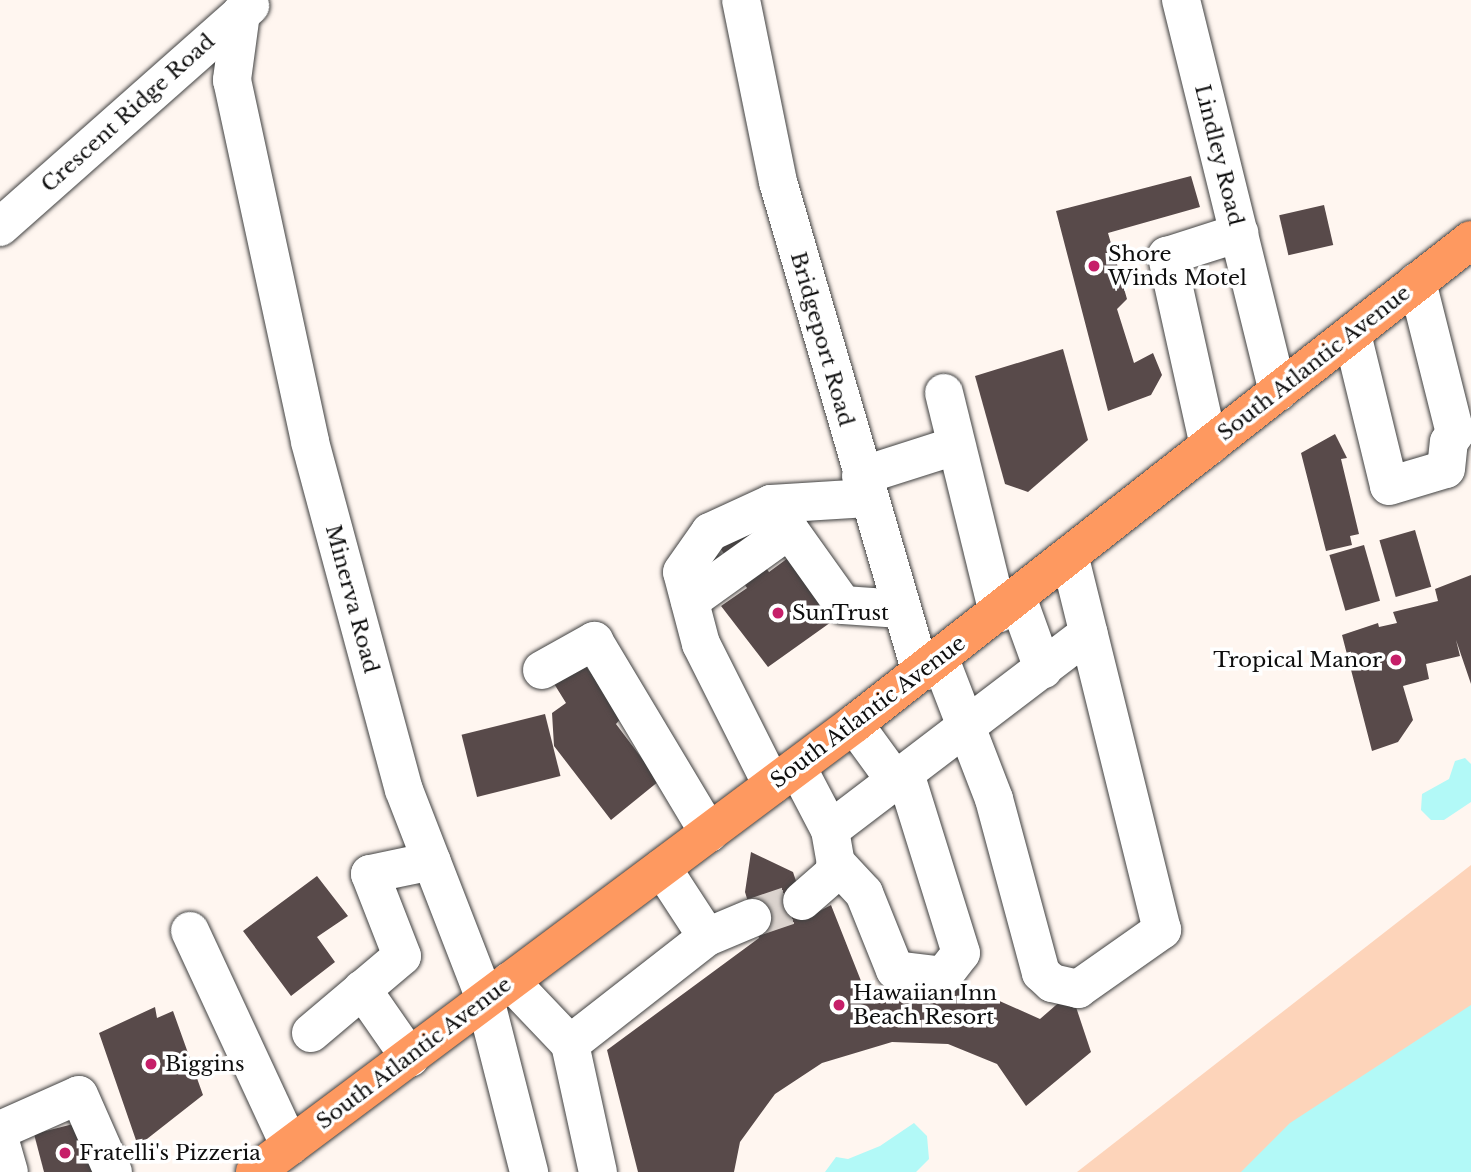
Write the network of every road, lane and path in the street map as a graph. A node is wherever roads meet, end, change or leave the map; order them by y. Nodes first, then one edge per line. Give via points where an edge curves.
1 (741, 0) edge
2 (1181, 0) edge
3 (249, 6) edge
4 (0, 227) edge
5 (1239, 233) junction
6 (1471, 240) edge
7 (1417, 282) junction
8 (1352, 334) junction
9 (1278, 392) junction
10 (944, 393) dead end
11 (955, 446) junction
12 (1209, 446) junction
13 (865, 487) junction
14 (780, 517) junction
15 (1069, 555) junction
16 (1007, 605) junction
17 (901, 609) junction
18 (1089, 633) junction
19 (931, 666) junction
20 (1043, 669) junction
21 (542, 670) dead end
22 (855, 724) junction
23 (970, 726) junction
24 (784, 776) junction
25 (901, 780) junction
26 (709, 833) junction
27 (833, 847) junction
28 (432, 860) junction
29 (662, 868) junction
30 (802, 901) tunnel mouth
31 (752, 918) tunnel mouth
32 (190, 931) dead end
33 (707, 937) junction
34 (362, 989) junction
35 (497, 990) junction
36 (311, 1032) dead end
37 (570, 1044) junction
38 (410, 1058) junction
39 (0, 1130) edge
40 (0, 1141) edge
41 (270, 1163) edge
42 (9, 1172) edge
43 (113, 1172) edge
44 (529, 1172) edge
45 (598, 1172) edge

1 - 13 street, Bridgeport Road via 778,182
2 - 5 street, Lindley Road
3 - 4 street, Crescent Ridge Road
3 - 28 street, Minerva Road via 232,80 310,442 404,790
5 - 9 street, Lindley Road
5 - 12 street via 1167,256
6 - 7 main road, South Atlantic Avenue
7 - 8 main road, South Atlantic Avenue
7 - 8 street via 1455,433 1449,442 1446,469 1389,486
8 - 9 main road, South Atlantic Avenue
9 - 12 main road, South Atlantic Avenue
10 - 11 street
11 - 13 street
11 - 16 street
12 - 15 main road, South Atlantic Avenue
13 - 14 street
13 - 17 street, Bridgeport Road
14 - 17 street via 843,605
14 - 24 street via 690,601 701,644
15 - 16 main road, South Atlantic Avenue
15 - 18 street
16 - 19 main road, South Atlantic Avenue
16 - 20 street
17 - 19 street, Bridgeport Road
18 - 20 street
18 - 23 street, Bridgeport Road via 1163,930 1078,989 1052,983 1041,972
19 - 22 main road, South Atlantic Avenue
19 - 23 street, Bridgeport Road
20 - 23 street
21 - 26 street via 594,641
22 - 24 main road, South Atlantic Avenue
22 - 25 street
23 - 25 street
24 - 26 main road, South Atlantic Avenue
24 - 27 street
25 - 27 street
25 - 27 street via 961,953 943,976 895,970 864,893
26 - 29 main road, South Atlantic Avenue
27 - 30 street via 833,874
28 - 34 street via 370,874 402,956
28 - 35 street, Minerva Road
29 - 33 street
29 - 35 main road, South Atlantic Avenue
31 - 33 street
32 - 41 street
33 - 37 street
34 - 36 street
34 - 38 street
35 - 37 street via 558,1025
35 - 38 main road, South Atlantic Avenue
35 - 44 street, Minerva Road
37 - 45 street
38 - 41 main road, South Atlantic Avenue
39 - 43 street via 79,1096
40 - 42 street

